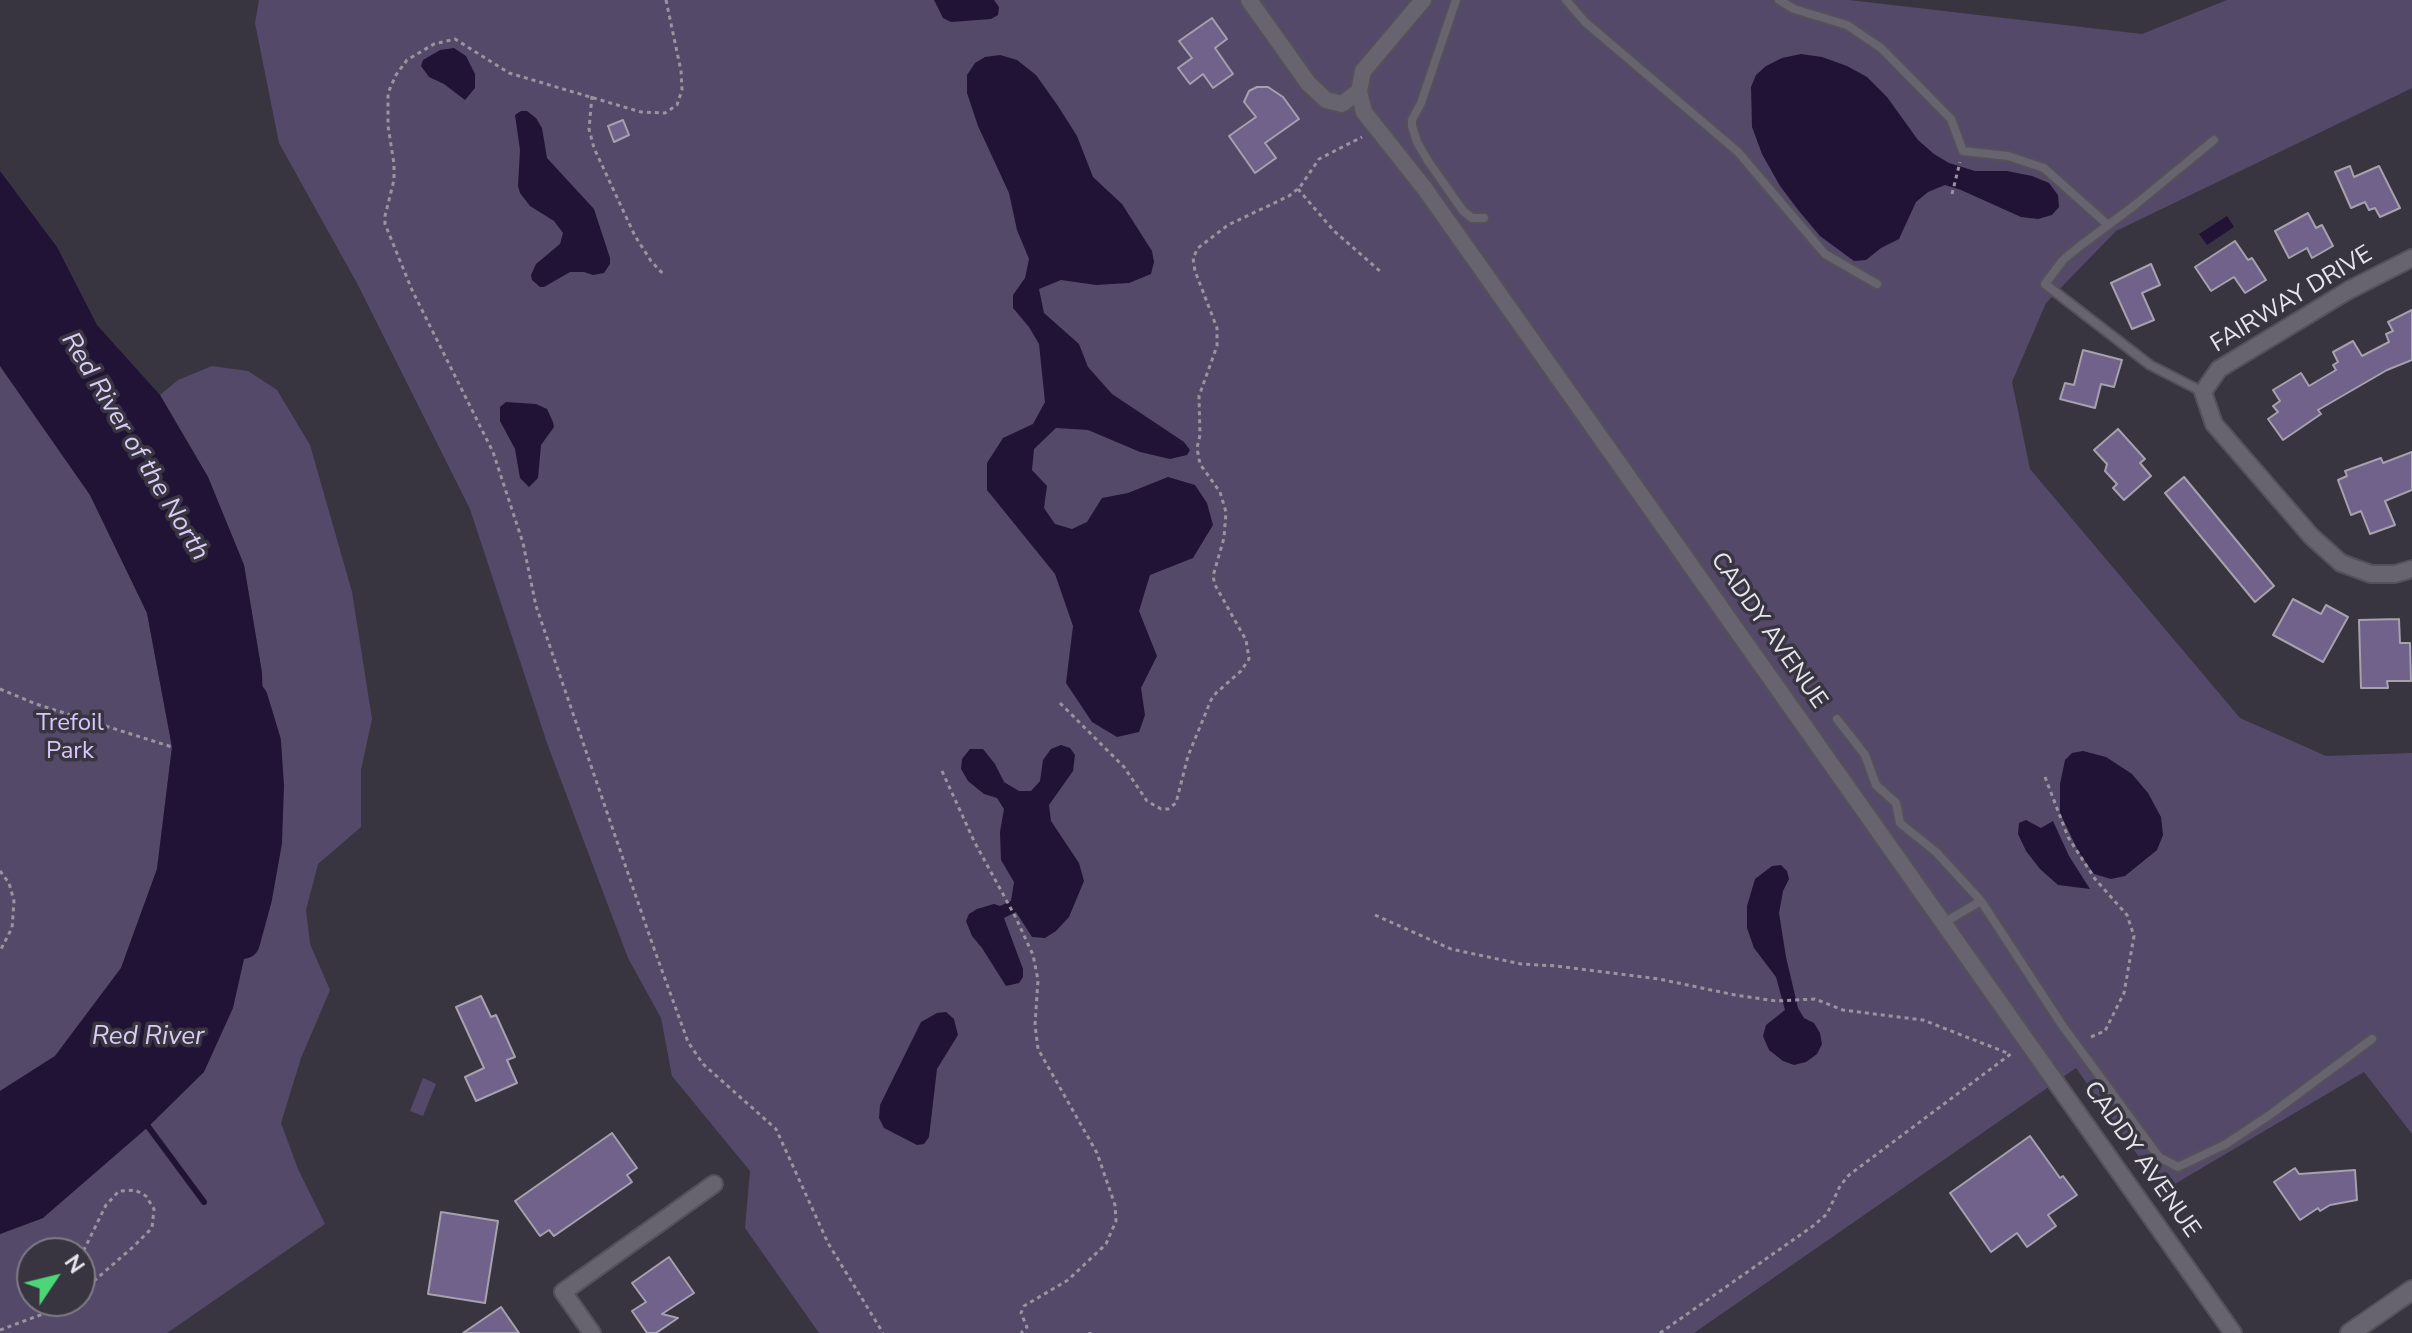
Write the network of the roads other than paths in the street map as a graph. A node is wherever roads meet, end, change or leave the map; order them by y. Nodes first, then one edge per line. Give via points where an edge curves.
1 (1249, 0) edge
2 (1423, 0) edge
3 (1456, 0) edge
4 (1566, 0) edge
5 (1779, 0) edge
6 (1359, 91) junction
7 (2214, 140) dead end
8 (1484, 218) dead end
9 (2108, 225) junction
10 (2412, 258) edge
11 (1877, 284) dead end
12 (2203, 392) junction
13 (2412, 569) edge
14 (1837, 719) dead end
15 (1981, 901) junction
16 (1945, 922) junction
17 (2372, 1039) dead end
18 (714, 1184) dead end
19 (2412, 1290) edge
20 (2357, 1331) edge
21 (592, 1333) edge
22 (2233, 1333) edge

1 - 6 street via 1326,100 1342,104
2 - 6 street via 1363,71
3 - 8 lane via 1412,126 1428,161 1463,211
4 - 11 lane via 1738,152 1825,254
5 - 9 lane via 1847,25 1881,48 1951,119 1963,151 2008,156 2044,168
6 - 16 street, CADDY AVENUE via 1364,112 1434,202
7 - 9 lane
9 - 12 lane via 2063,260 2045,284 2150,365
10 - 12 street, FAIRWAY DRIVE via 2219,369
12 - 13 street via 2214,424 2341,563 2371,574
14 - 15 lane via 1865,755 1876,785 1896,803 1900,823 1936,852
15 - 16 lane
15 - 17 lane via 2148,1144 2178,1167 2226,1144
16 - 22 street, CADDY AVENUE
18 - 21 street via 563,1292
19 - 20 street

